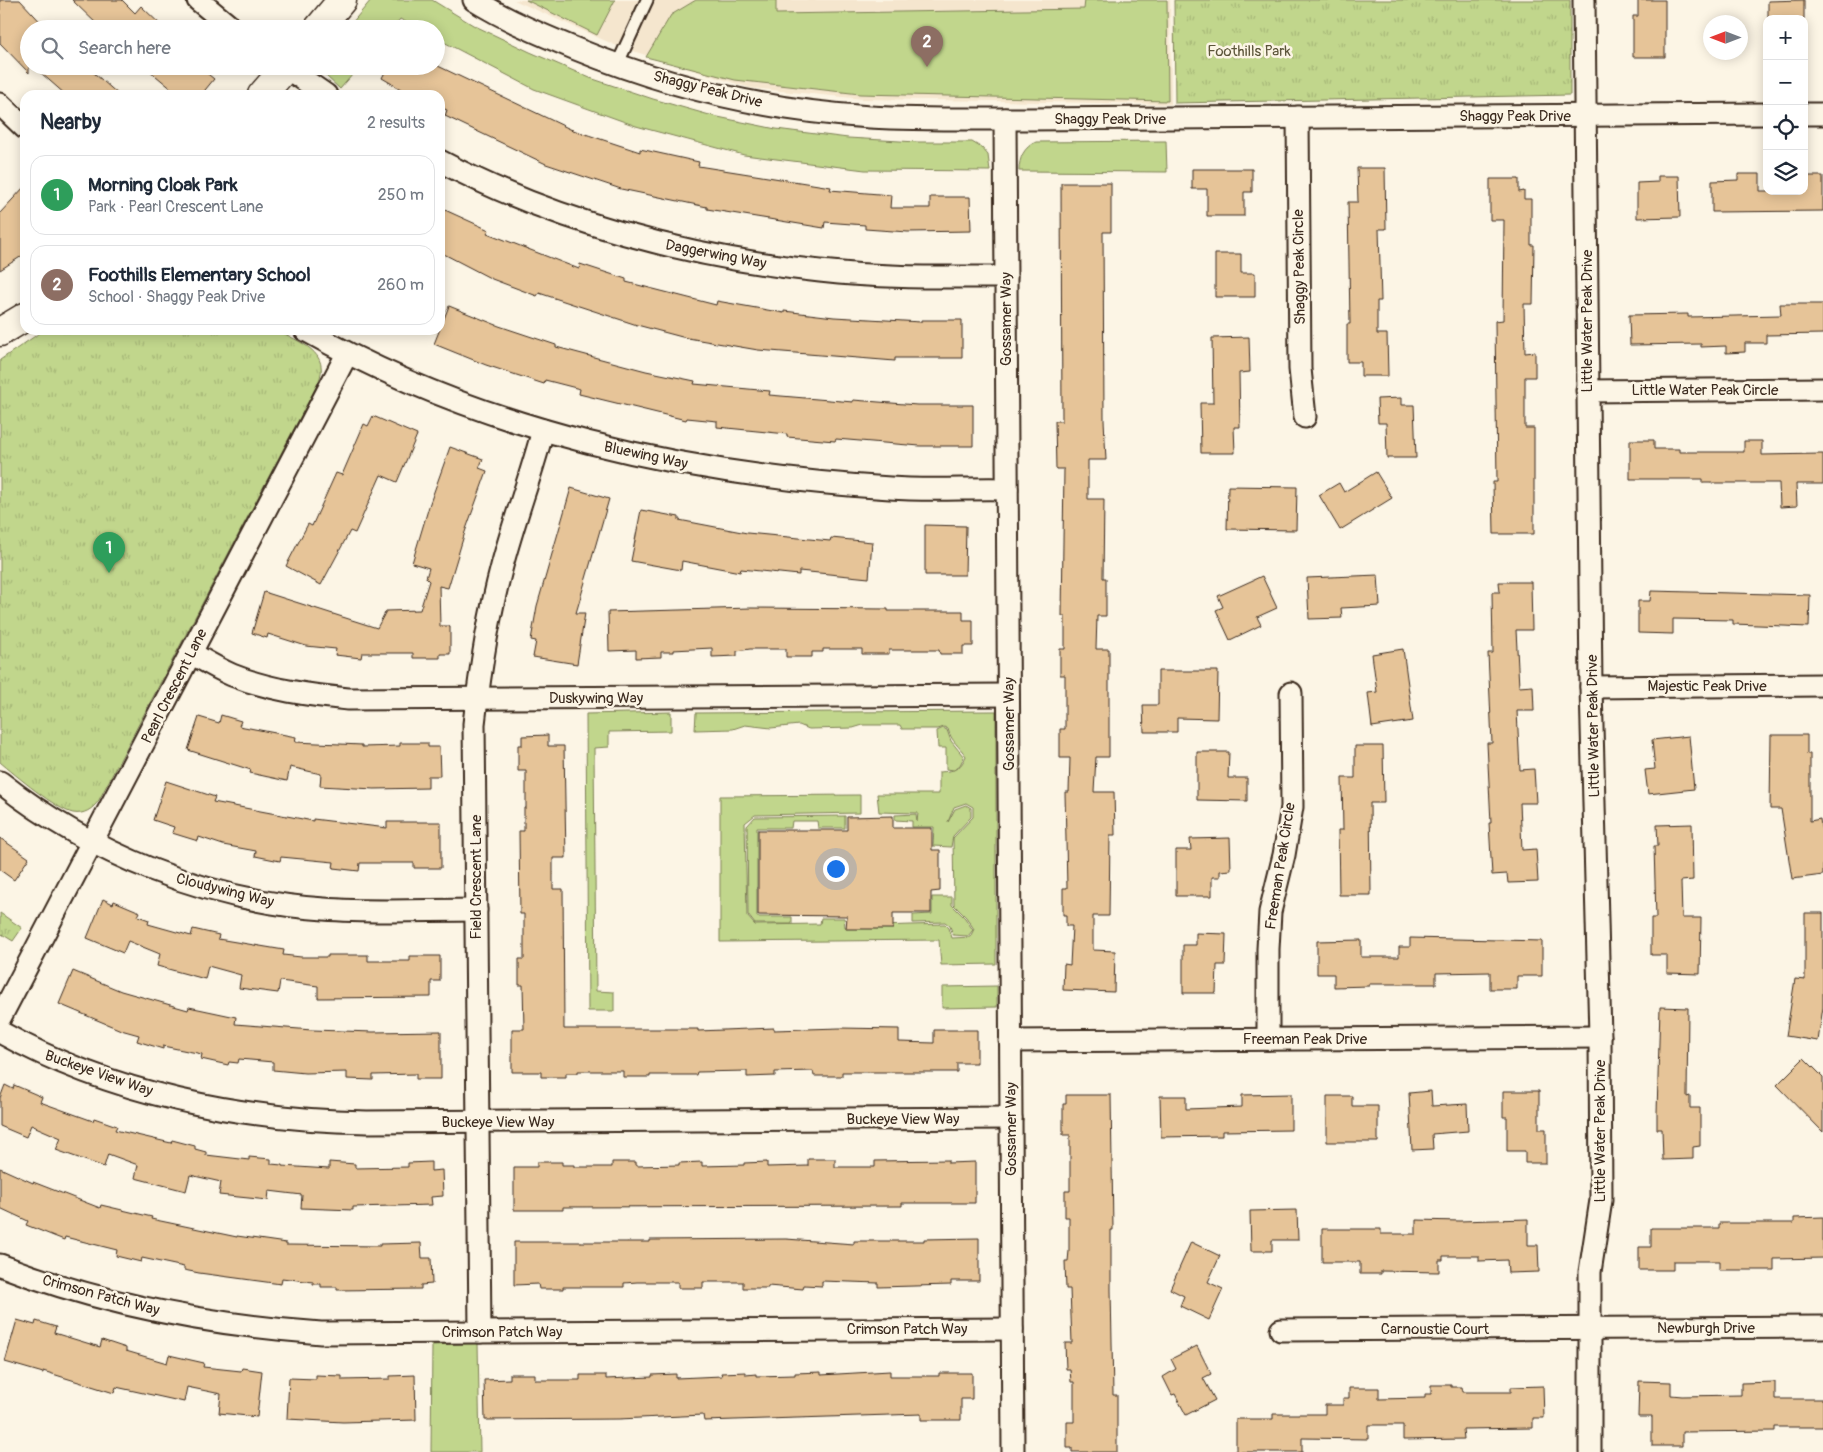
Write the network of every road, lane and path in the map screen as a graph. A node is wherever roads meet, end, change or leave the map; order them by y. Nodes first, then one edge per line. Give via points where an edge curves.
1 (198, 0) edge
2 (342, 0) edge
3 (474, 0) edge
4 (1584, 0) edge
5 (646, 4) edge
6 (222, 20) edge
7 (325, 20) edge
8 (617, 65) junction
9 (279, 75) edge
10 (297, 75) edge
11 (266, 90) edge
12 (319, 90) edge
13 (0, 104) edge
14 (1763, 114) edge
15 (1808, 114) edge
16 (1823, 114) edge
17 (1585, 116) junction
18 (1298, 117) junction
19 (1004, 119) junction
20 (20, 123) edge
21 (445, 164) edge
22 (1006, 276) junction
23 (20, 320) edge
24 (0, 332) edge
25 (314, 335) edge
26 (347, 354) junction
27 (1823, 389) edge
28 (1587, 391) junction
29 (1305, 417) dead end
30 (543, 430) junction
31 (1007, 488) junction
32 (191, 653) junction
33 (1823, 685) edge
34 (1591, 686) junction
35 (1291, 693) dead end
36 (1008, 695) junction
37 (477, 698) junction
38 (0, 782) edge
39 (92, 842) junction
40 (476, 910) junction
41 (0, 1018) edge
42 (0, 1032) edge
43 (1600, 1037) junction
44 (1268, 1039) junction
45 (1010, 1041) junction
46 (1011, 1118) junction
47 (478, 1122) junction
48 (0, 1264) edge
49 (1823, 1327) edge
50 (1590, 1328) junction
51 (1012, 1329) junction
52 (1281, 1330) dead end
53 (480, 1332) junction
54 (1013, 1452) edge
55 (1590, 1452) edge

1 - 6 street
2 - 7 street
3 - 8 street, Shaggy Peak Drive via 548,37
4 - 17 street, Little Water Peak Drive
5 - 8 lane
8 - 19 street, Shaggy Peak Drive via 683,86 808,110 868,117
9 - 11 street
10 - 12 street
13 - 20 street
14 - 17 street, Shaggy Peak Drive
15 - 16 street
17 - 18 street, Shaggy Peak Drive
17 - 28 street, Little Water Peak Drive
18 - 19 street, Shaggy Peak Drive
18 - 29 street, Shaggy Peak Circle via 1300,369
19 - 22 street, Gossamer Way
21 - 22 street, Daggerwing Way via 571,216 634,236 713,255 855,274
22 - 31 street, Gossamer Way
23 - 24 street
25 - 26 street, Bluewing Way
26 - 30 street, Bluewing Way via 471,405
26 - 32 street, Pearl Crescent Lane
27 - 28 street, Little Water Peak Circle
28 - 34 street, Little Water Peak Drive
30 - 31 street, Bluewing Way via 621,451 768,477 892,488
30 - 37 street, Field Crescent Lane via 502,565 484,643
31 - 36 street, Gossamer Way
32 - 37 street, Duskywing Way via 232,675 299,693 348,699
32 - 39 street, Pearl Crescent Lane
33 - 34 street, Majestic Peak Drive
34 - 43 street, Little Water Peak Drive
35 - 44 street, Freeman Peak Circle via 1292,807 1270,912
36 - 37 street, Duskywing Way
36 - 45 street, Gossamer Way
37 - 40 street, Field Crescent Lane via 474,724
38 - 39 street, Cloudywing Way via 49,817
39 - 40 street, Cloudywing Way via 174,878 265,902 323,909
39 - 41 street, Pearl Crescent Lane
40 - 47 street, Field Crescent Lane
42 - 47 street, Buckeye View Way via 46,1055 109,1080 218,1108 332,1122
43 - 44 street, Freeman Peak Drive
43 - 50 street, Little Water Peak Drive via 1601,1200 1590,1272
44 - 45 street, Freeman Peak Drive
45 - 46 street, Gossamer Way
46 - 47 street, Buckeye View Way
46 - 51 street, Gossamer Way
47 - 53 street, Field Crescent Lane
48 - 53 street, Crimson Patch Way via 132,1306 248,1326 330,1333
49 - 50 street, Newburgh Drive
50 - 52 street, Carnoustie Court
50 - 55 street, Little Water Peak Drive
51 - 53 street, Crimson Patch Way
51 - 54 street, Gossamer Way

